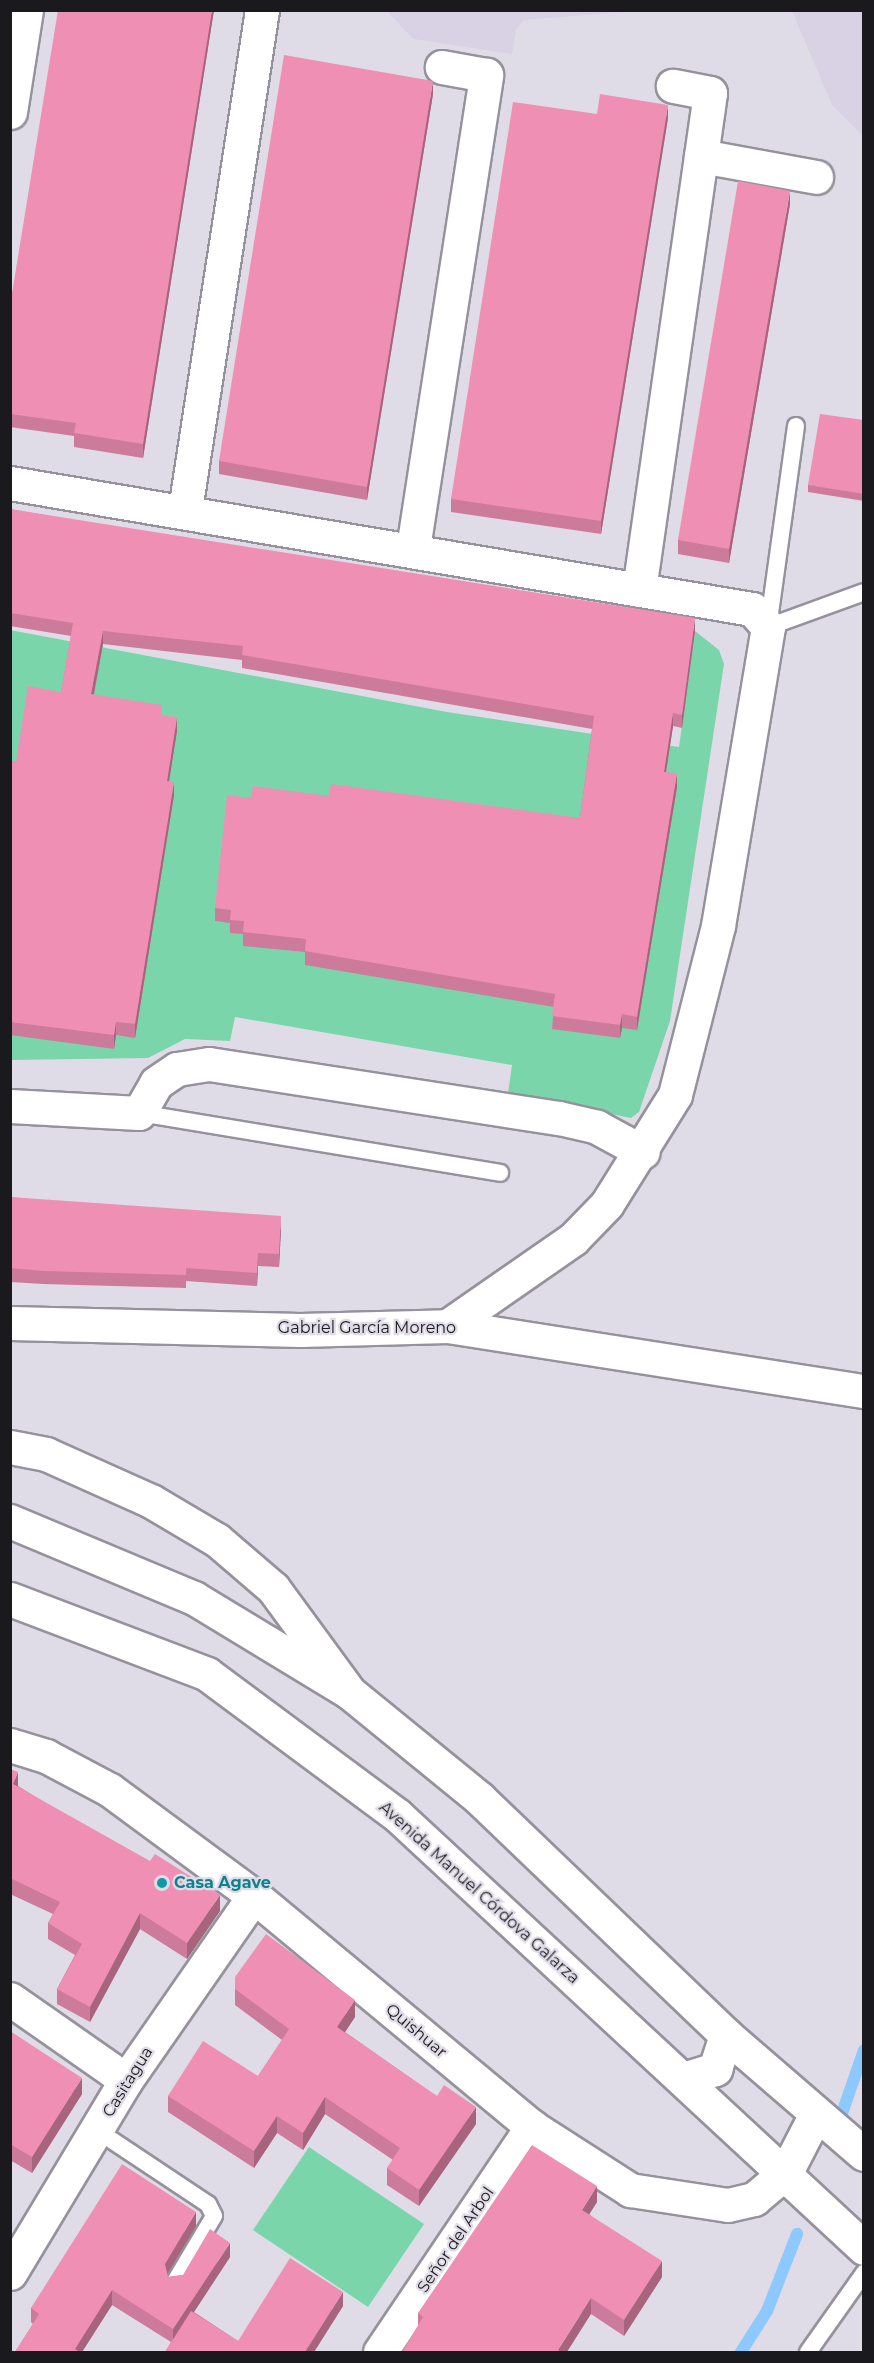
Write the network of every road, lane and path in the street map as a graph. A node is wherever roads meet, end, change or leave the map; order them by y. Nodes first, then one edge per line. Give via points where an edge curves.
1 (26, 10) edge
2 (262, 10) edge
3 (442, 67) dead end
4 (673, 86) dead end
5 (10, 112) edge
6 (701, 156) junction
7 (816, 177) dead end
8 (796, 426) dead end
9 (10, 483) edge
10 (185, 510) junction
11 (412, 548) junction
12 (639, 590) junction
13 (864, 592) edge
14 (768, 627) junction
15 (10, 1106) edge
16 (139, 1113) junction
17 (643, 1152) junction
18 (500, 1173) dead end
19 (10, 1323) edge
20 (448, 1326) junction
21 (864, 1391) edge
22 (10, 1447) edge
23 (10, 1521) edge
24 (10, 1599) edge
25 (349, 1692) junction
26 (10, 1745) edge
27 (254, 1896) junction
28 (10, 1999) edge
29 (726, 2035) junction
30 (683, 2079) junction
31 (126, 2080) junction
32 (816, 2114) junction
33 (532, 2127) junction
34 (98, 2131) junction
35 (864, 2154) edge
36 (786, 2172) junction
37 (864, 2248) edge
38 (10, 2272) edge
39 (864, 2273) edge
40 (174, 2283) edge
41 (380, 2352) edge
42 (808, 2352) edge

1 - 5 street
2 - 10 street
3 - 11 street via 486,75
4 - 6 street via 710,93
6 - 7 street
6 - 12 street
8 - 14 lane
9 - 10 street
10 - 11 street
11 - 12 street
12 - 14 street via 752,609
13 - 14 lane
14 - 17 street via 717,926 675,1095
15 - 16 street
16 - 17 street via 163,1078 177,1069 209,1065 559,1118 597,1127
16 - 18 lane
17 - 20 street via 607,1204 573,1239
19 - 20 street, Gabriel García Moreno via 300,1330
20 - 21 street, Gabriel García Moreno
22 - 25 street via 46,1454 140,1496 217,1540 273,1588
23 - 25 street via 194,1598
24 - 30 street, Avenida Manuel Córdova Galarza via 207,1674 397,1815
25 - 29 street via 480,1799
26 - 27 street, Quishuar via 46,1756 110,1790
27 - 31 street, Casitagua
27 - 33 street, Quishuar
28 - 31 street
29 - 30 street via 714,2069
29 - 32 street
30 - 36 street, Avenida Manuel Córdova Galarza
31 - 34 street, Casitagua
32 - 35 street
32 - 36 street, Quishuar
33 - 36 street, Quishuar via 630,2190 728,2205 754,2199
33 - 41 street, Señor del Arbol
34 - 38 street, Casitagua
34 - 40 lane via 208,2204 214,2216
36 - 37 street, Avenida Manuel Córdova Galarza
39 - 42 lane

